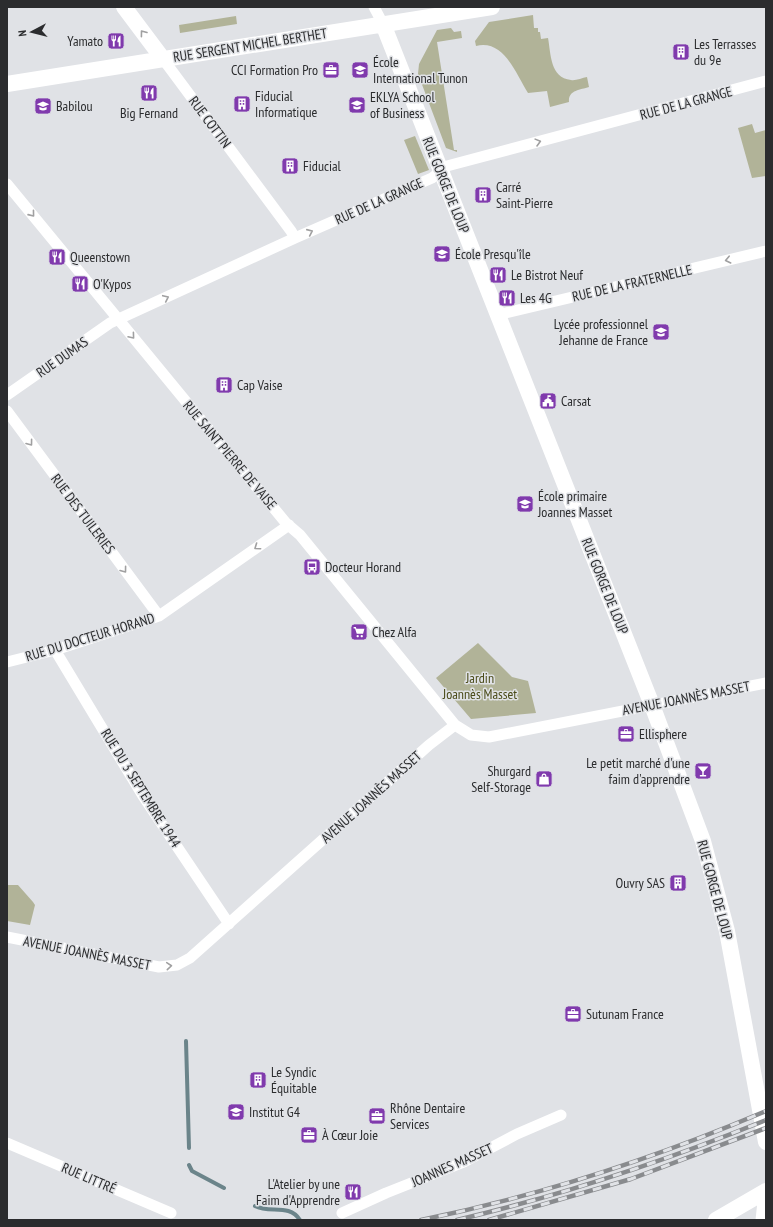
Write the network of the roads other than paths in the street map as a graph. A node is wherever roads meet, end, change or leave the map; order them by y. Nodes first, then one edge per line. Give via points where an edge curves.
1 (124, 7) edge
2 (374, 7) edge
3 (492, 7) edge
4 (383, 24) junction
5 (163, 59) junction
6 (766, 81) edge
7 (7, 84) edge
8 (440, 172) junction
9 (7, 184) edge
10 (295, 238) junction
11 (766, 251) edge
12 (497, 315) junction
13 (118, 320) junction
14 (7, 395) edge
15 (7, 412) edge
16 (289, 525) junction
17 (159, 616) junction
18 (56, 650) junction
19 (7, 662) edge
20 (766, 683) edge
21 (652, 705) junction
22 (455, 725) junction
23 (229, 924) junction
24 (7, 937) edge
25 (561, 1115) dead end
26 (766, 1142) edge
27 (7, 1143) edge
28 (765, 1188) edge
29 (342, 1213) dead end
30 (171, 1214) dead end
31 (716, 1220) edge
32 (761, 1220) edge

5 -> 1 street, RUE COTTIN
2 - 4 street
3 - 4 street, RUE SERGENT MICHEL BERTHET
4 - 5 street, RUE SERGENT MICHEL BERTHET
4 - 8 street, RUE GORGE DE LOUP
5 - 7 street, RUE SERGENT MICHEL BERTHET
5 - 10 street, RUE COTTIN
8 -> 6 street, RUE DE LA GRANGE via 447,166
10 -> 8 street, RUE DE LA GRANGE via 432,178
8 - 12 street, RUE GORGE DE LOUP
9 -> 13 street, RUE SAINT PIERRE DE VAISE
13 -> 10 street, RUE DE LA GRANGE
11 -> 12 street, RUE DE LA FRATERNELLE
12 - 21 street, RUE GORGE DE LOUP
13 - 14 street, RUE DUMAS
13 -> 16 street, RUE SAINT PIERRE DE VAISE
15 -> 17 street, RUE DES TUILERIES
16 -> 17 street, RUE DU DOCTEUR HORAND
16 - 22 street, RUE SAINT PIERRE DE VAISE via 300,535
17 - 18 street, RUE DU DOCTEUR HORAND
18 - 19 street, RUE DU DOCTEUR HORAND
18 - 23 street, RUE DU 3 SEPTEMBRE 1944 via 143,796
20 - 21 street, AVENUE JOANNÈS MASSET
21 - 22 street, AVENUE JOANNÈS MASSET via 489,737 471,735
21 - 26 street, RUE GORGE DE LOUP via 703,841 728,931
22 - 23 street, AVENUE JOANNÈS MASSET via 429,745
24 -> 23 street, AVENUE JOANNÈS MASSET via 160,967 177,965 190,958
25 - 29 street, JOANNES MASSET via 517,1134 464,1162
27 - 30 street, RUE LITTRÉ
28 - 31 street
28 - 32 street

